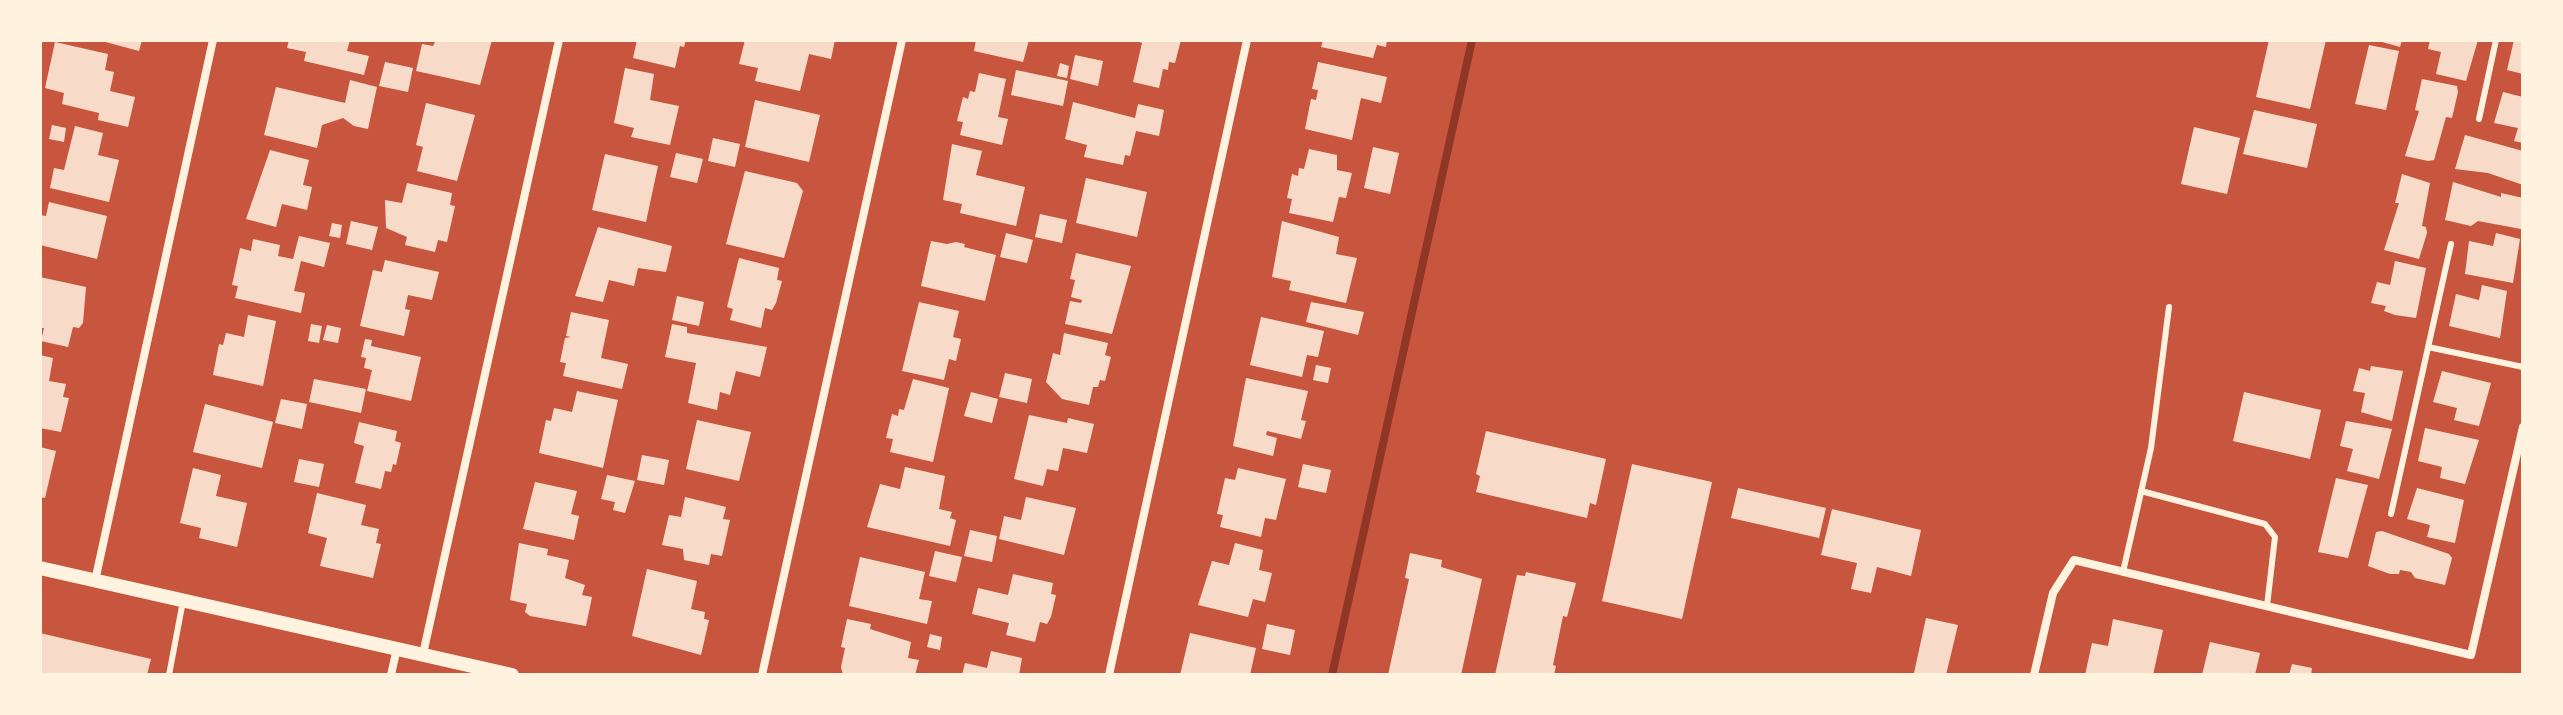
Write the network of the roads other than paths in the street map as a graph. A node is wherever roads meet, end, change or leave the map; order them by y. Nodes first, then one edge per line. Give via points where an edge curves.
1 (213, 40) edge
2 (559, 40) edge
3 (902, 40) edge
4 (1247, 40) edge
5 (2496, 40) edge
6 (2479, 119) dead end
7 (2451, 244) dead end
8 (2169, 307) dead end
9 (2428, 347) junction
10 (2523, 367) edge
11 (2523, 427) edge
12 (2141, 491) junction
13 (2391, 514) dead end
14 (40, 568) edge
15 (2123, 572) junction
16 (95, 581) junction
17 (183, 601) junction
18 (2267, 606) junction
19 (397, 647) junction
20 (423, 654) junction
21 (169, 675) edge
22 (391, 675) edge
23 (512, 675) edge
24 (762, 675) edge
25 (1109, 675) edge
26 (2034, 675) edge

1 - 16 street
2 - 20 street
3 - 24 street
4 - 25 street
5 - 6 lane
7 - 9 lane
8 - 12 lane
9 - 10 lane
9 - 13 lane
11 - 18 street via 2471,655
12 - 15 lane
12 - 18 lane via 2265,524 2275,537
14 - 16 street
15 - 18 street
15 - 26 street via 2074,560 2053,593
16 - 17 street
17 - 19 street
17 - 21 lane
19 - 20 street
19 - 22 street
20 - 23 street

